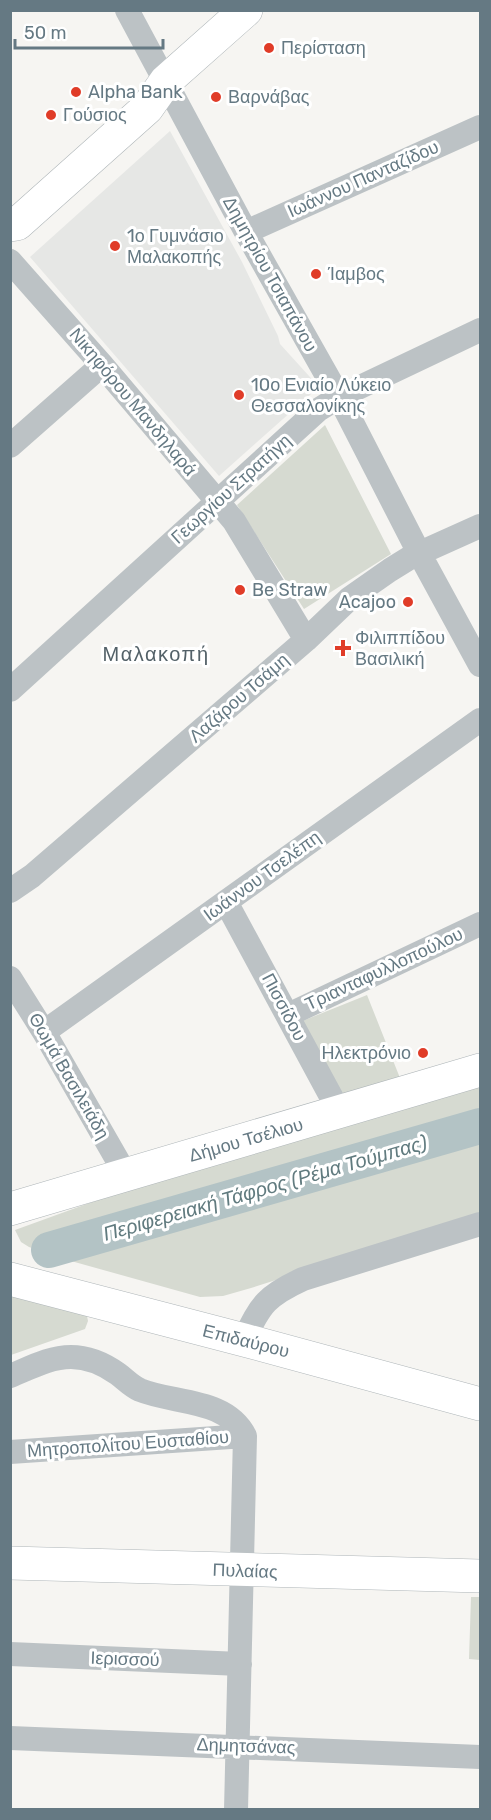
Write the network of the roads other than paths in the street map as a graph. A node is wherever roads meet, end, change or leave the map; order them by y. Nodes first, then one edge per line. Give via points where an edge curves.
1 (127, 10) edge
2 (246, 10) edge
3 (166, 81) junction
4 (480, 127) edge
5 (10, 210) edge
6 (10, 225) edge
7 (246, 232) junction
8 (10, 261) edge
9 (480, 330) edge
10 (102, 365) junction
11 (339, 397) junction
12 (10, 446) edge
13 (217, 502) junction
14 (480, 526) edge
15 (419, 554) junction
16 (306, 640) junction
17 (480, 665) edge
18 (10, 690) edge
19 (480, 720) edge
20 (10, 891) edge
21 (226, 902) junction
22 (480, 924) edge
23 (10, 978) edge
24 (288, 1015) junction
25 (44, 1032) junction
26 (480, 1070) edge
27 (340, 1113) junction
28 (126, 1175) junction
29 (10, 1209) edge
30 (480, 1224) edge
31 (10, 1279) edge
32 (244, 1340) junction
33 (10, 1376) edge
34 (480, 1404) edge
35 (245, 1436) junction
36 (10, 1452) edge
37 (10, 1563) edge
38 (242, 1571) junction
39 (480, 1576) edge
40 (10, 1654) edge
41 (240, 1664) junction
42 (10, 1738) edge
43 (238, 1746) junction
44 (480, 1757) edge
45 (236, 1809) edge

1 - 3 street, Δημητρίου Τσιαπάνου
2 - 3 street
3 - 5 street via 138,94
3 - 6 street via 147,108 17,224
3 - 7 street, Δημητρίου Τσιαπάνου
4 - 7 street, Ιωάννου Πανταζίδου
7 - 11 street, Δημητρίου Τσιαπάνου
8 - 10 street, Νικηφόρου Μανδηλαρά
9 - 11 street, Γεωργίου Στρατήγη
10 - 12 street
10 - 13 street, Νικηφόρου Μανδηλαρά
11 - 13 street, Γεωργίου Στρατήγη via 303,423
11 - 15 street, Δημητρίου Τσιαπάνου
13 - 16 street, Νικηφόρου Μανδηλαρά via 237,525
13 - 18 street, Γεωργίου Στρατήγη
14 - 15 street, Λαζάρου Τσάμη
15 - 16 street, Λαζάρου Τσάμη via 350,598
15 - 17 street, Δημητρίου Τσιαπάνου
16 - 20 street, Λαζάρου Τσάμη
19 - 21 street, Ιωάννου Τσελέπη
21 - 24 street, Πισσίδου
21 - 25 street, Ιωάννου Τσελέπη
22 - 24 street, Τριανταφυλλοπούλου
23 - 25 street, Θωμά Βασιλειάδη
24 - 27 street, Πισσίδου
25 - 28 street, Θωμά Βασιλειάδη
26 - 27 street, Δήμου Τσέλιου
27 - 28 street, Δήμου Τσέλιου
28 - 29 street, Δήμου Τσέλιου
30 - 32 street via 283,1288 263,1305
31 - 32 street, Επιδαύρου
32 - 34 street, Επιδαύρου
33 - 35 street via 52,1358 86,1359 106,1366 141,1390 226,1415
35 - 36 street, Μητροπολίτου Ευσταθίου
35 - 38 street
37 - 38 street, Πυλαίας
38 - 39 street, Πυλαίας
38 - 41 street
40 - 41 street, Ιερισσού
41 - 43 street
42 - 43 street, Δημητσάνας
43 - 44 street, Δημητσάνας
43 - 45 street

